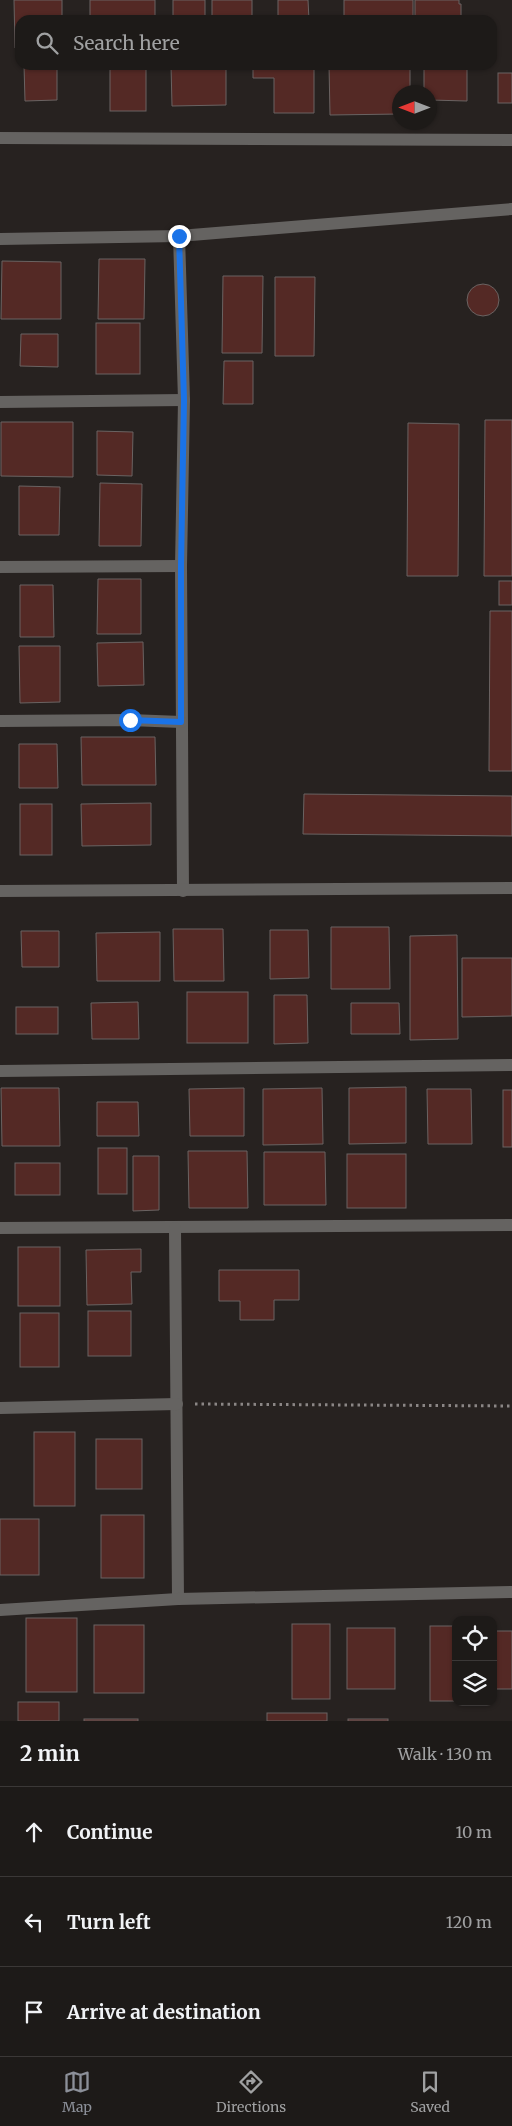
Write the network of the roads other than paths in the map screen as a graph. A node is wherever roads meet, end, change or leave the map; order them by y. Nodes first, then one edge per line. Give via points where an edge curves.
1 (0, 138) edge
2 (512, 140) edge
3 (512, 208) edge
4 (179, 236) junction
5 (0, 239) edge
6 (184, 400) junction
7 (0, 402) edge
8 (181, 566) junction
9 (0, 567) edge
10 (0, 721) edge
11 (181, 722) junction
12 (512, 888) edge
13 (182, 890) junction
14 (0, 892) edge
15 (512, 1065) edge
16 (0, 1071) edge
17 (512, 1225) edge
18 (0, 1228) edge
19 (175, 1228) junction
20 (177, 1404) junction
21 (0, 1408) edge
22 (512, 1592) edge
23 (178, 1599) junction
24 (0, 1610) edge

1 - 2 street
3 - 4 street
4 - 5 street
4 - 6 street
6 - 7 street
6 - 8 street
8 - 9 street
8 - 11 street
10 - 11 street
11 - 13 street
12 - 13 street
13 - 14 street
15 - 16 street
17 - 19 street
18 - 19 street
19 - 20 street
20 - 21 street
20 - 23 street
22 - 23 street
23 - 24 street

